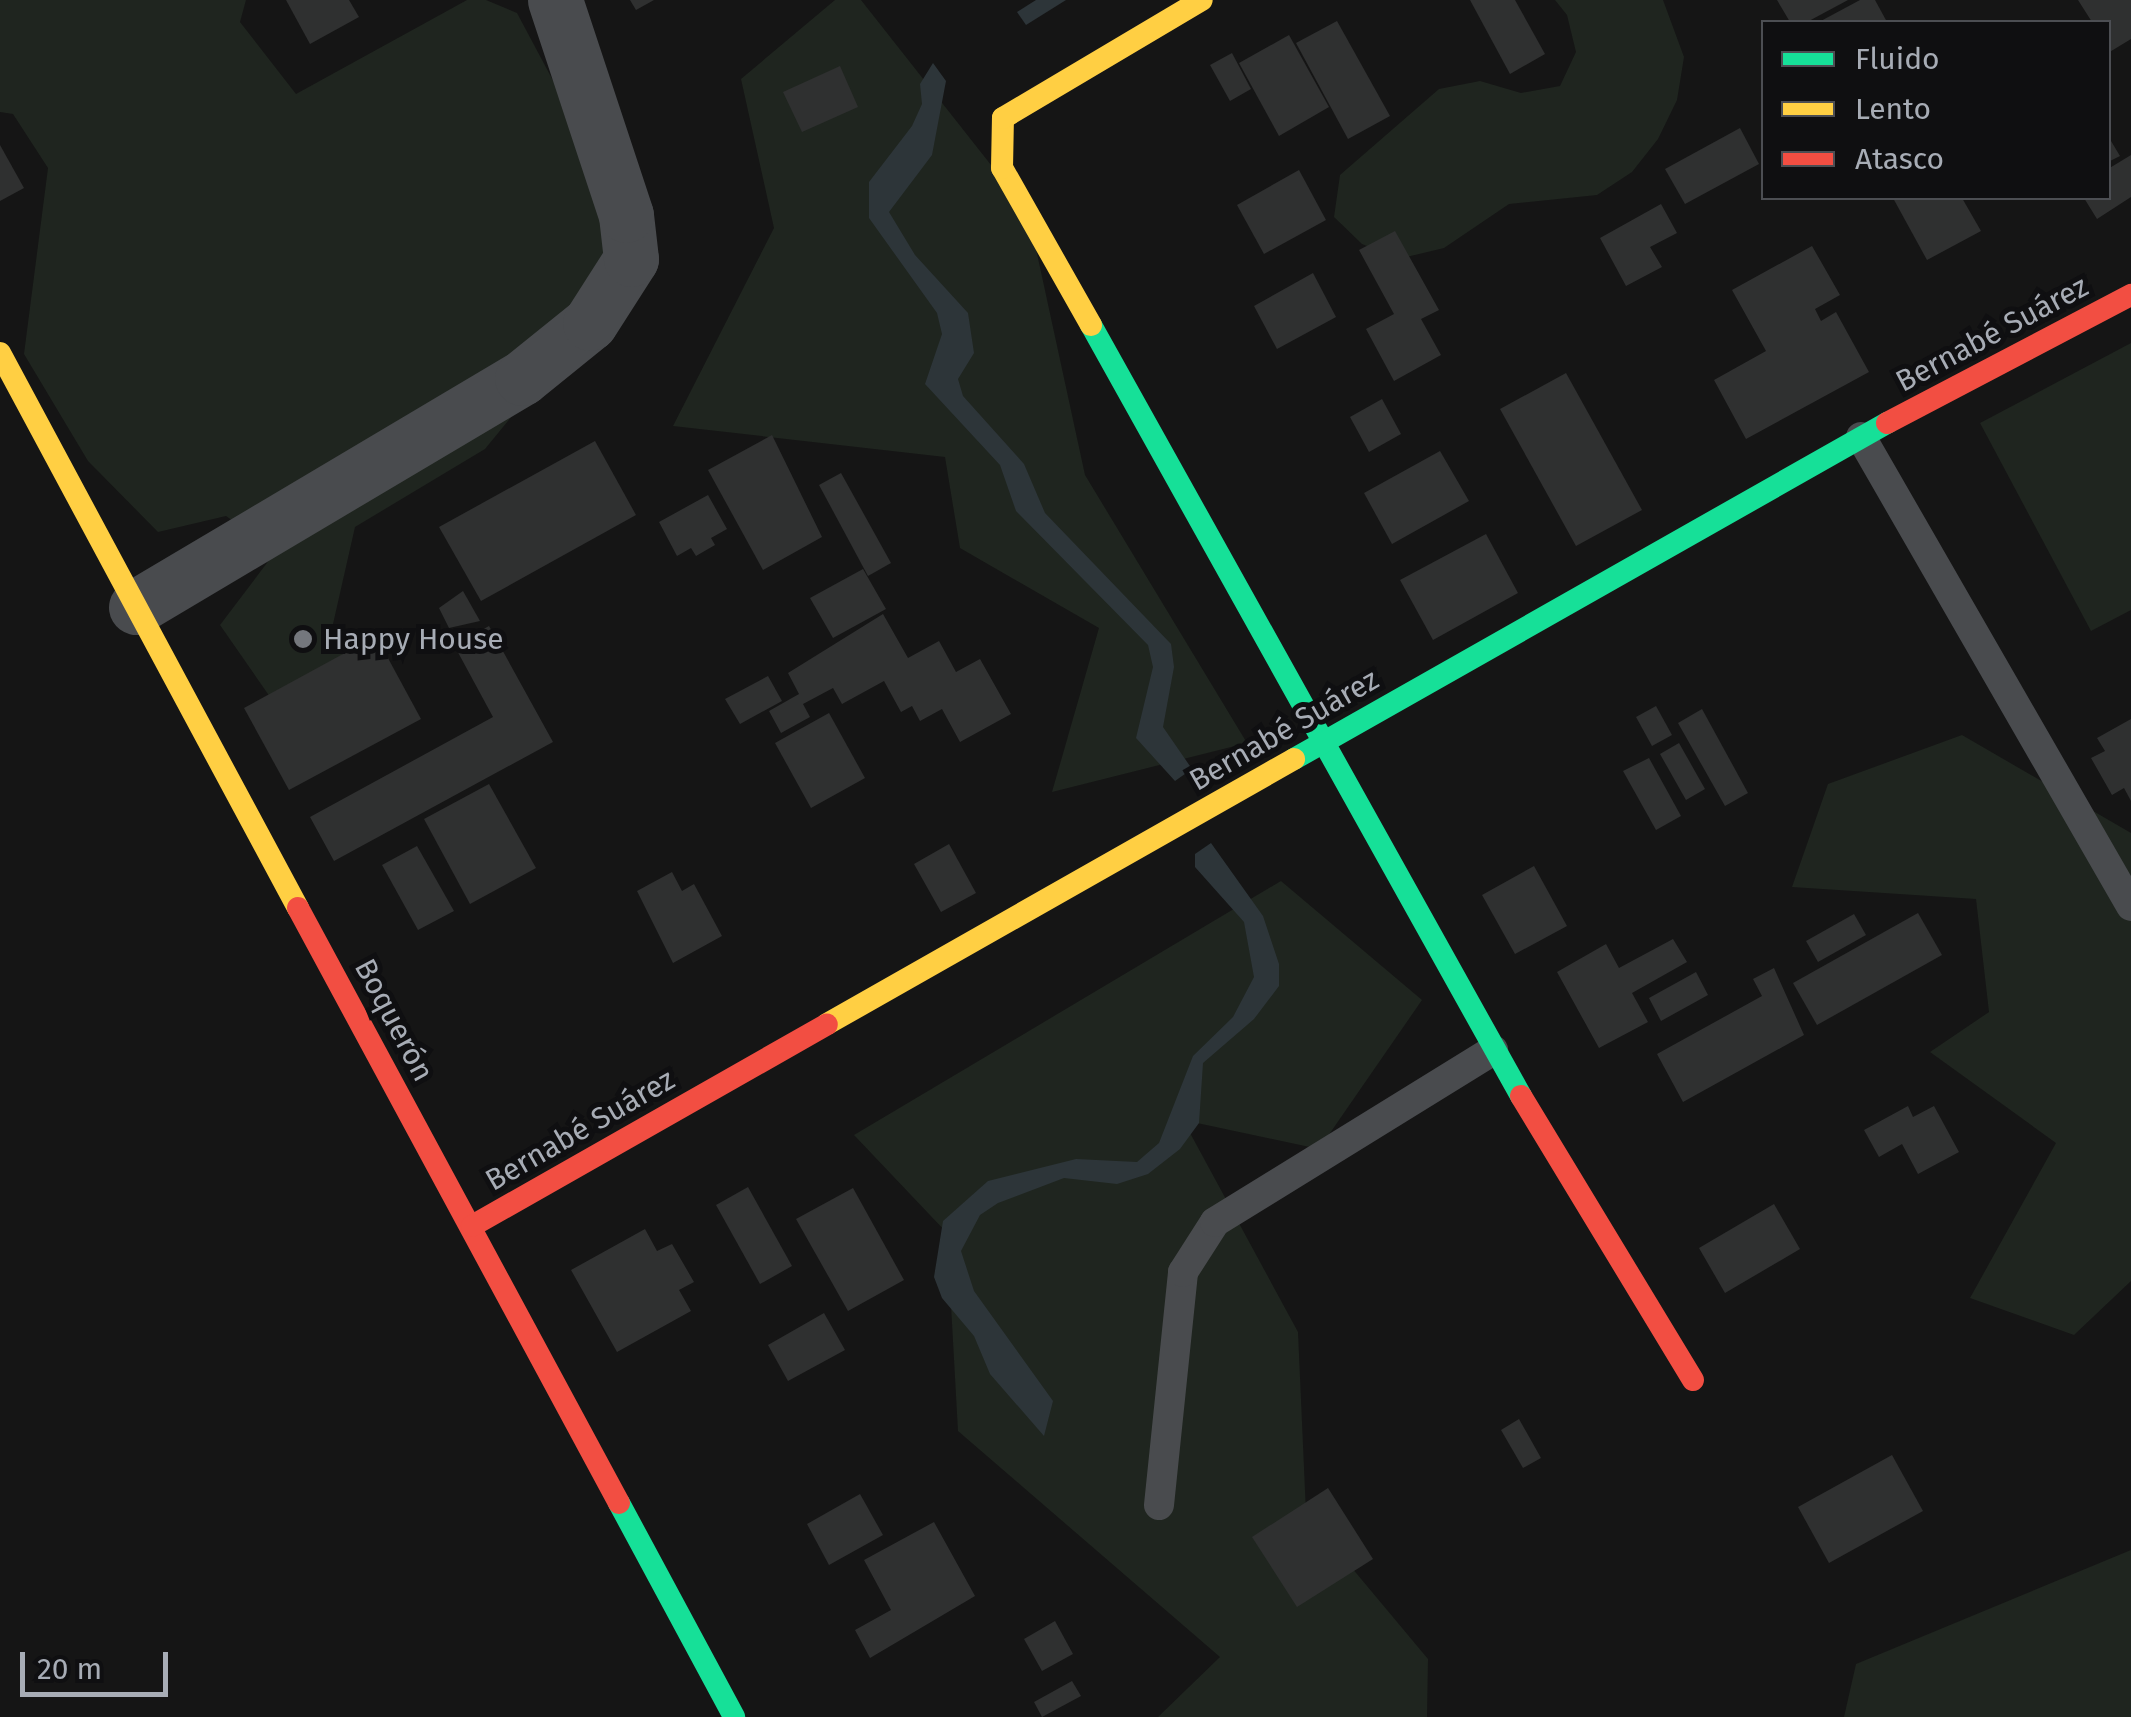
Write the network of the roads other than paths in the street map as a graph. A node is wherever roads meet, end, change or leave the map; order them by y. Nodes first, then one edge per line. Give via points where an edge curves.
1 (556, 0) edge
2 (1202, 0) edge
3 (2131, 295) edge
4 (0, 353) edge
5 (1861, 437) junction
6 (136, 607) junction
7 (1327, 740) junction
8 (2131, 906) edge
9 (1493, 1050) junction
10 (472, 1226) junction
11 (1693, 1380) dead end
12 (1158, 1505) dead end
13 (734, 1717) edge

1 - 6 street via 602,129 631,259 590,323 522,378
2 - 7 street via 1002,118 1002,168
3 - 5 street, Bernabé Suárez
4 - 6 street, Boquerón
5 - 7 street, Bernabé Suárez
5 - 8 lane
6 - 10 street, Boquerón
7 - 9 street
7 - 10 street, Bernabé Suárez
9 - 11 street
9 - 12 lane via 1215,1222 1183,1272
10 - 13 street, Boquerón

